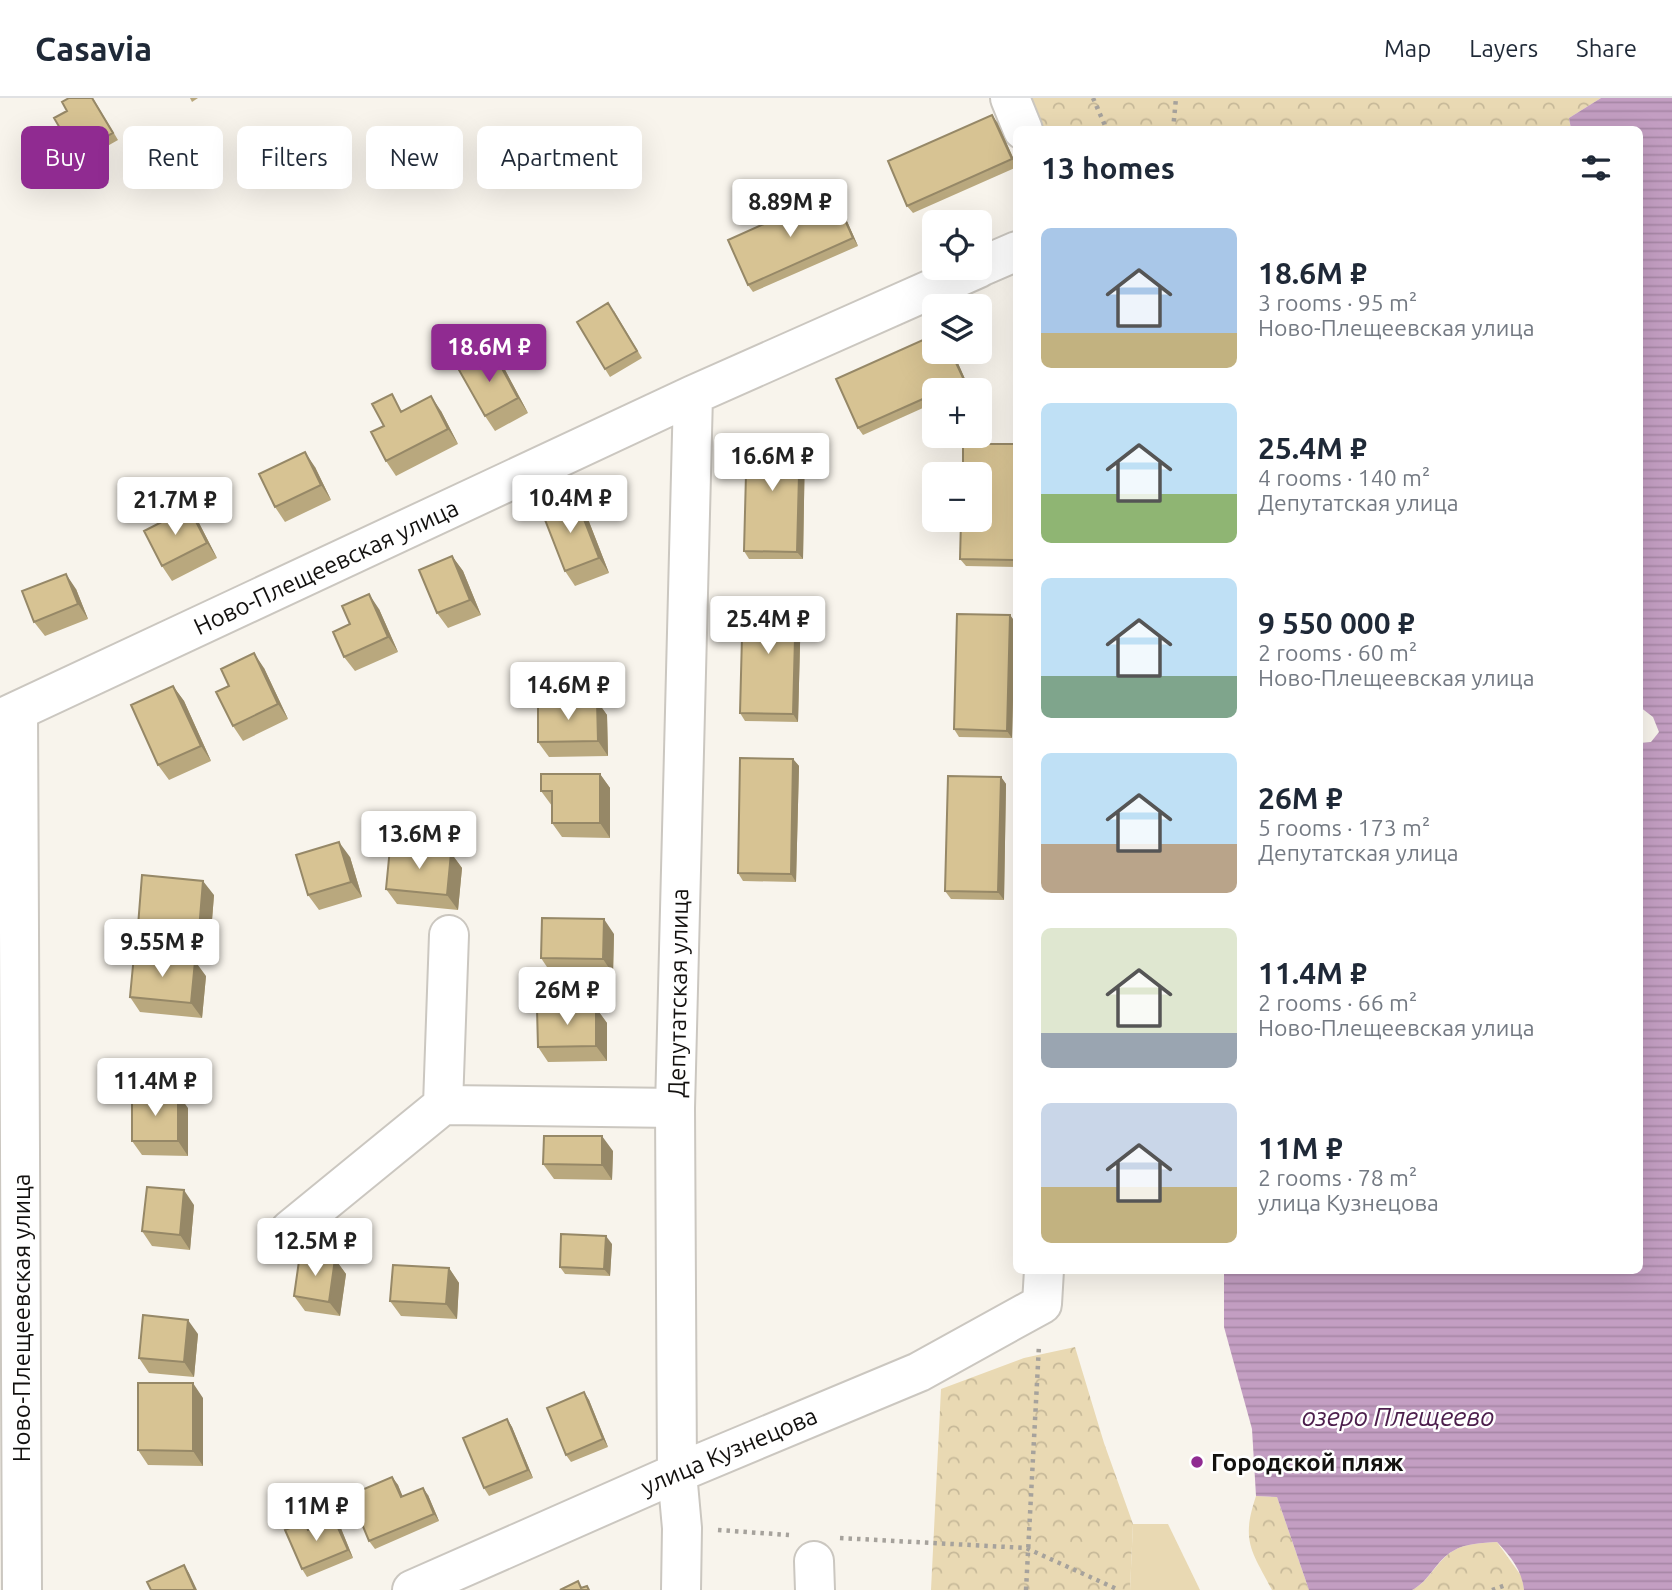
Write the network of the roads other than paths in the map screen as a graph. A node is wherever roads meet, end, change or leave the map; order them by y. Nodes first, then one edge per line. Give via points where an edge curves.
1 (1010, 98) edge
2 (1021, 126) edge
3 (1013, 253) edge
4 (992, 262) edge
5 (953, 280) edge
6 (693, 395) junction
7 (9, 715) edge
8 (449, 935) dead end
9 (443, 1105) junction
10 (676, 1108) junction
11 (290, 1230) dead end
12 (1043, 1287) edge
13 (11, 1346) edge
14 (677, 1473) junction
15 (22, 1590) edge
16 (411, 1590) edge
17 (681, 1590) edge

1 - 2 street
3 - 4 street, Ново-Плещеевская улица
5 - 6 street, Ново-Плещеевская улица
6 - 7 street, Ново-Плещеевская улица
6 - 10 street, Депутатская улица
7 - 13 street, Ново-Плещеевская улица
8 - 9 street
9 - 10 street
9 - 11 street
10 - 14 street, Депутатская улица
12 - 14 street, улица Кузнецова via 919,1371
13 - 15 street, Ново-Плещеевская улица
14 - 16 street, улица Кузнецова
14 - 17 street, Депутатская улица

